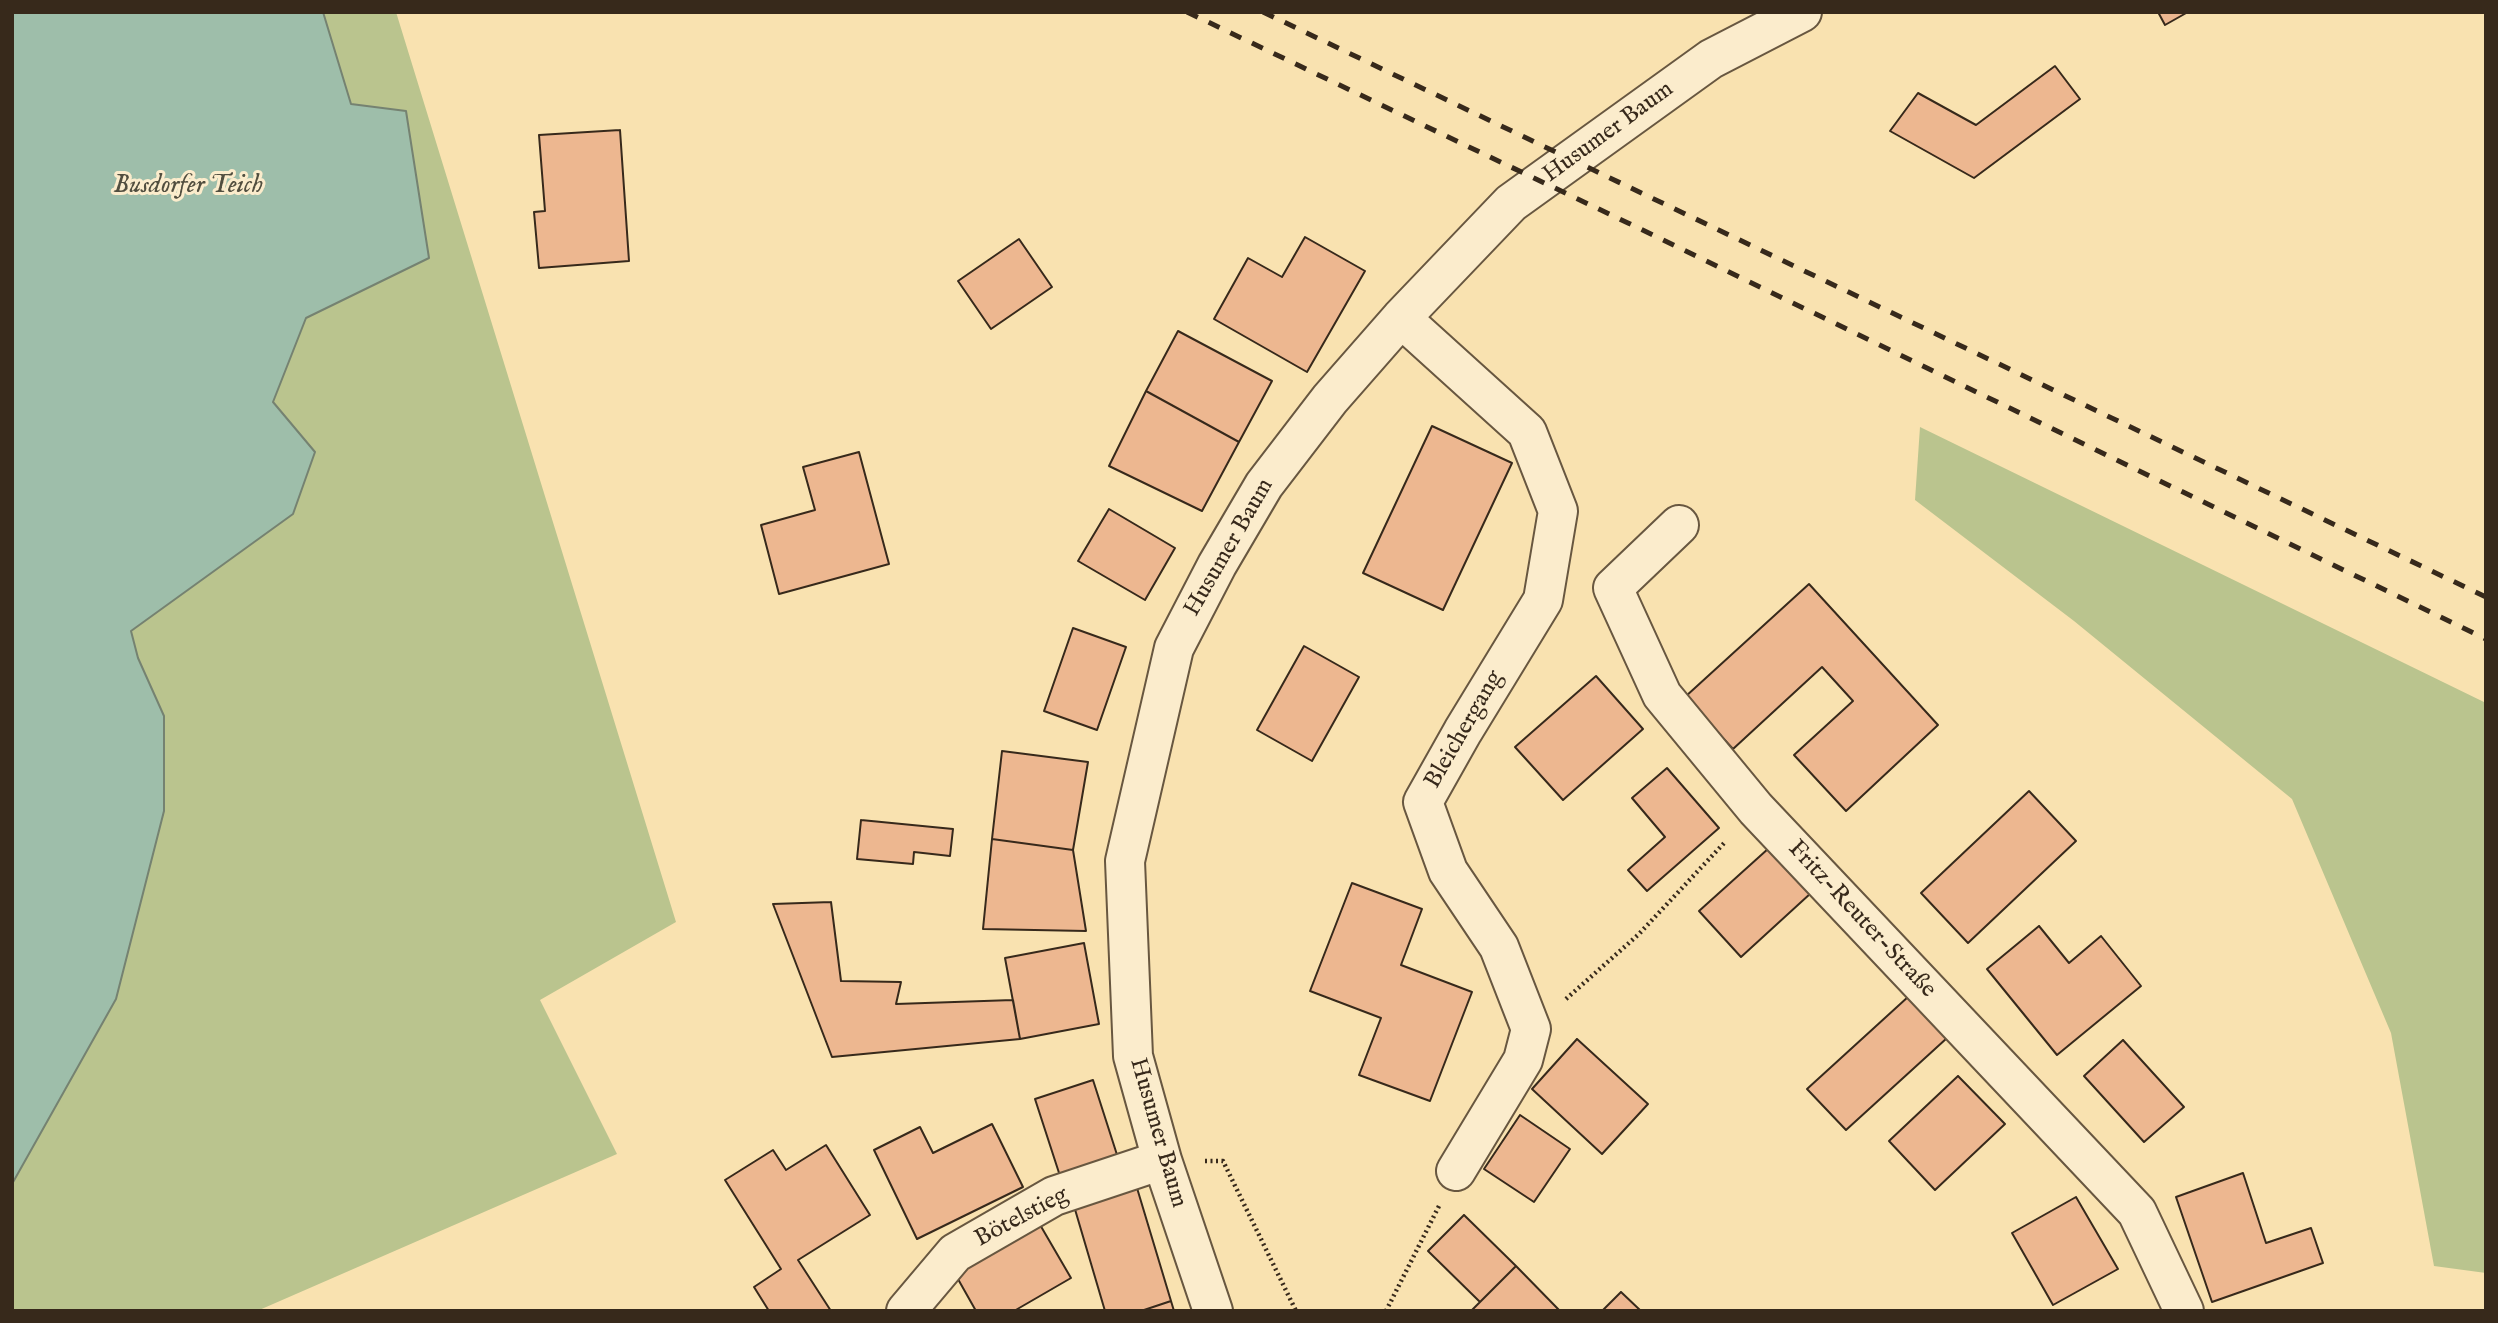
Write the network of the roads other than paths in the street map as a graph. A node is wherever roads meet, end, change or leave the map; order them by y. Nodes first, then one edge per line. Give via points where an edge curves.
1 (1802, 12) edge
2 (1401, 318) junction
3 (1679, 525) dead end
4 (1162, 1160) junction
5 (1456, 1171) road end
6 (906, 1311) edge
7 (1213, 1311) edge
8 (2183, 1311) edge

1 - 2 street, Husumer Baum via 1711,59 1511,203
2 - 4 street, Husumer Baum via 1264,485 1174,649 1125,861 1133,1056
2 - 5 street, Bleichergang via 1527,432 1558,511 1543,600 1423,802 1448,871 1499,947 1531,1029 1523,1060
3 - 8 street, Fritz-Reuter-Straße via 1613,588 1662,695 1756,809 2137,1212
4 - 6 street, Bötelstieg via 1054,1196 955,1254
4 - 7 street, Husumer Baum

